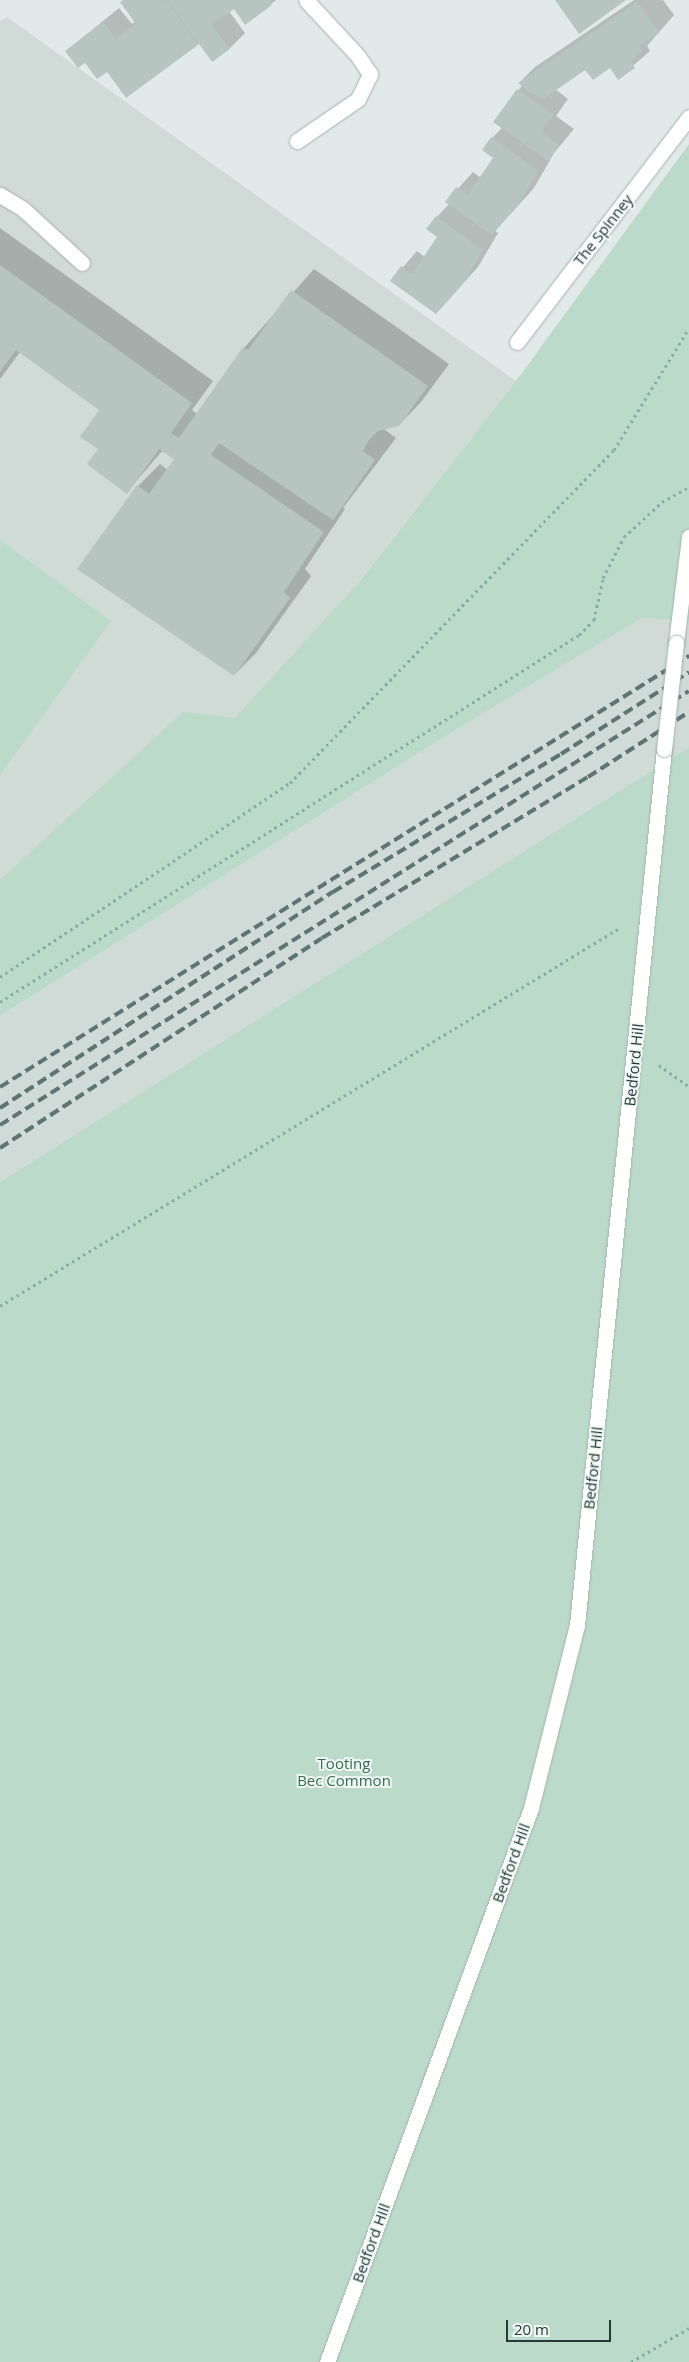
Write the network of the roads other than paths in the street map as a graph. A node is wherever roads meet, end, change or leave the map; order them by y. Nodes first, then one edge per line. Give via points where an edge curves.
1 (306, 0) edge
2 (689, 117) edge
3 (297, 141) dead end
4 (0, 195) edge
5 (82, 263) dead end
6 (517, 342) dead end
7 (689, 536) edge
8 (327, 2362) edge

1 - 3 main road via 358,56 370,74 358,99
2 - 6 main road, The Spinney
4 - 5 main road via 23,209
7 - 8 main road, Bedford Hill, bridge via 647,911 636,1047 576,1625 531,1808

